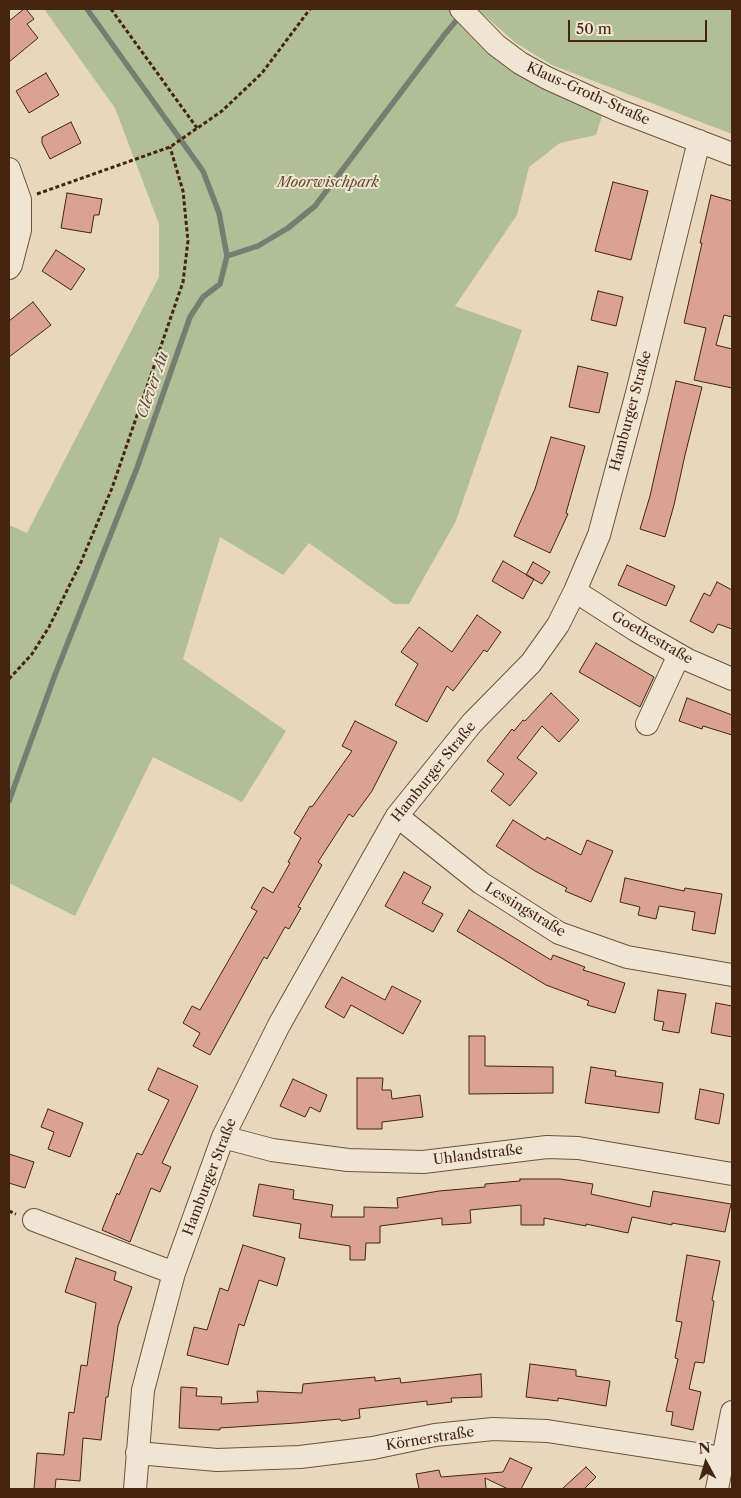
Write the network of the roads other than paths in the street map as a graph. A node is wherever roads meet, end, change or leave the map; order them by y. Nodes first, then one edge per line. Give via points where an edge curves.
1 (461, 9) edge
2 (699, 141) junction
3 (732, 154) edge
4 (9, 169) edge
5 (9, 268) edge
6 (575, 592) junction
7 (679, 655) junction
8 (732, 679) edge
9 (647, 724) dead end
10 (397, 816) junction
11 (732, 975) edge
12 (223, 1137) junction
13 (732, 1174) edge
14 (34, 1220) dead end
15 (174, 1273) junction
16 (732, 1412) edge
17 (137, 1453) junction
18 (723, 1458) junction
19 (135, 1489) edge
20 (717, 1489) edge

1 - 2 street, Klaus-Groth-Straße via 496,45 547,78 620,111
2 - 3 street, Klaus-Groth-Straße
2 - 6 street, Hamburger Straße via 599,535
4 - 5 street via 20,200 20,230
6 - 7 street, Goethestraße
6 - 10 street, Hamburger Straße via 558,625 531,663 472,723
7 - 8 street, Goethestraße
7 - 9 street
10 - 11 street, Lessingstraße via 482,883 559,933 627,957
10 - 12 street, Hamburger Straße via 279,1025
12 - 13 street, Uhlandstraße via 272,1150 348,1160 422,1162 547,1147 578,1148
12 - 15 street, Hamburger Straße
14 - 15 street
15 - 17 street, Hamburger Straße via 143,1390
16 - 18 street
17 - 18 street, Körnerstraße via 217,1460 300,1457 493,1429 547,1431
17 - 19 street, Hamburger Straße
18 - 20 street

